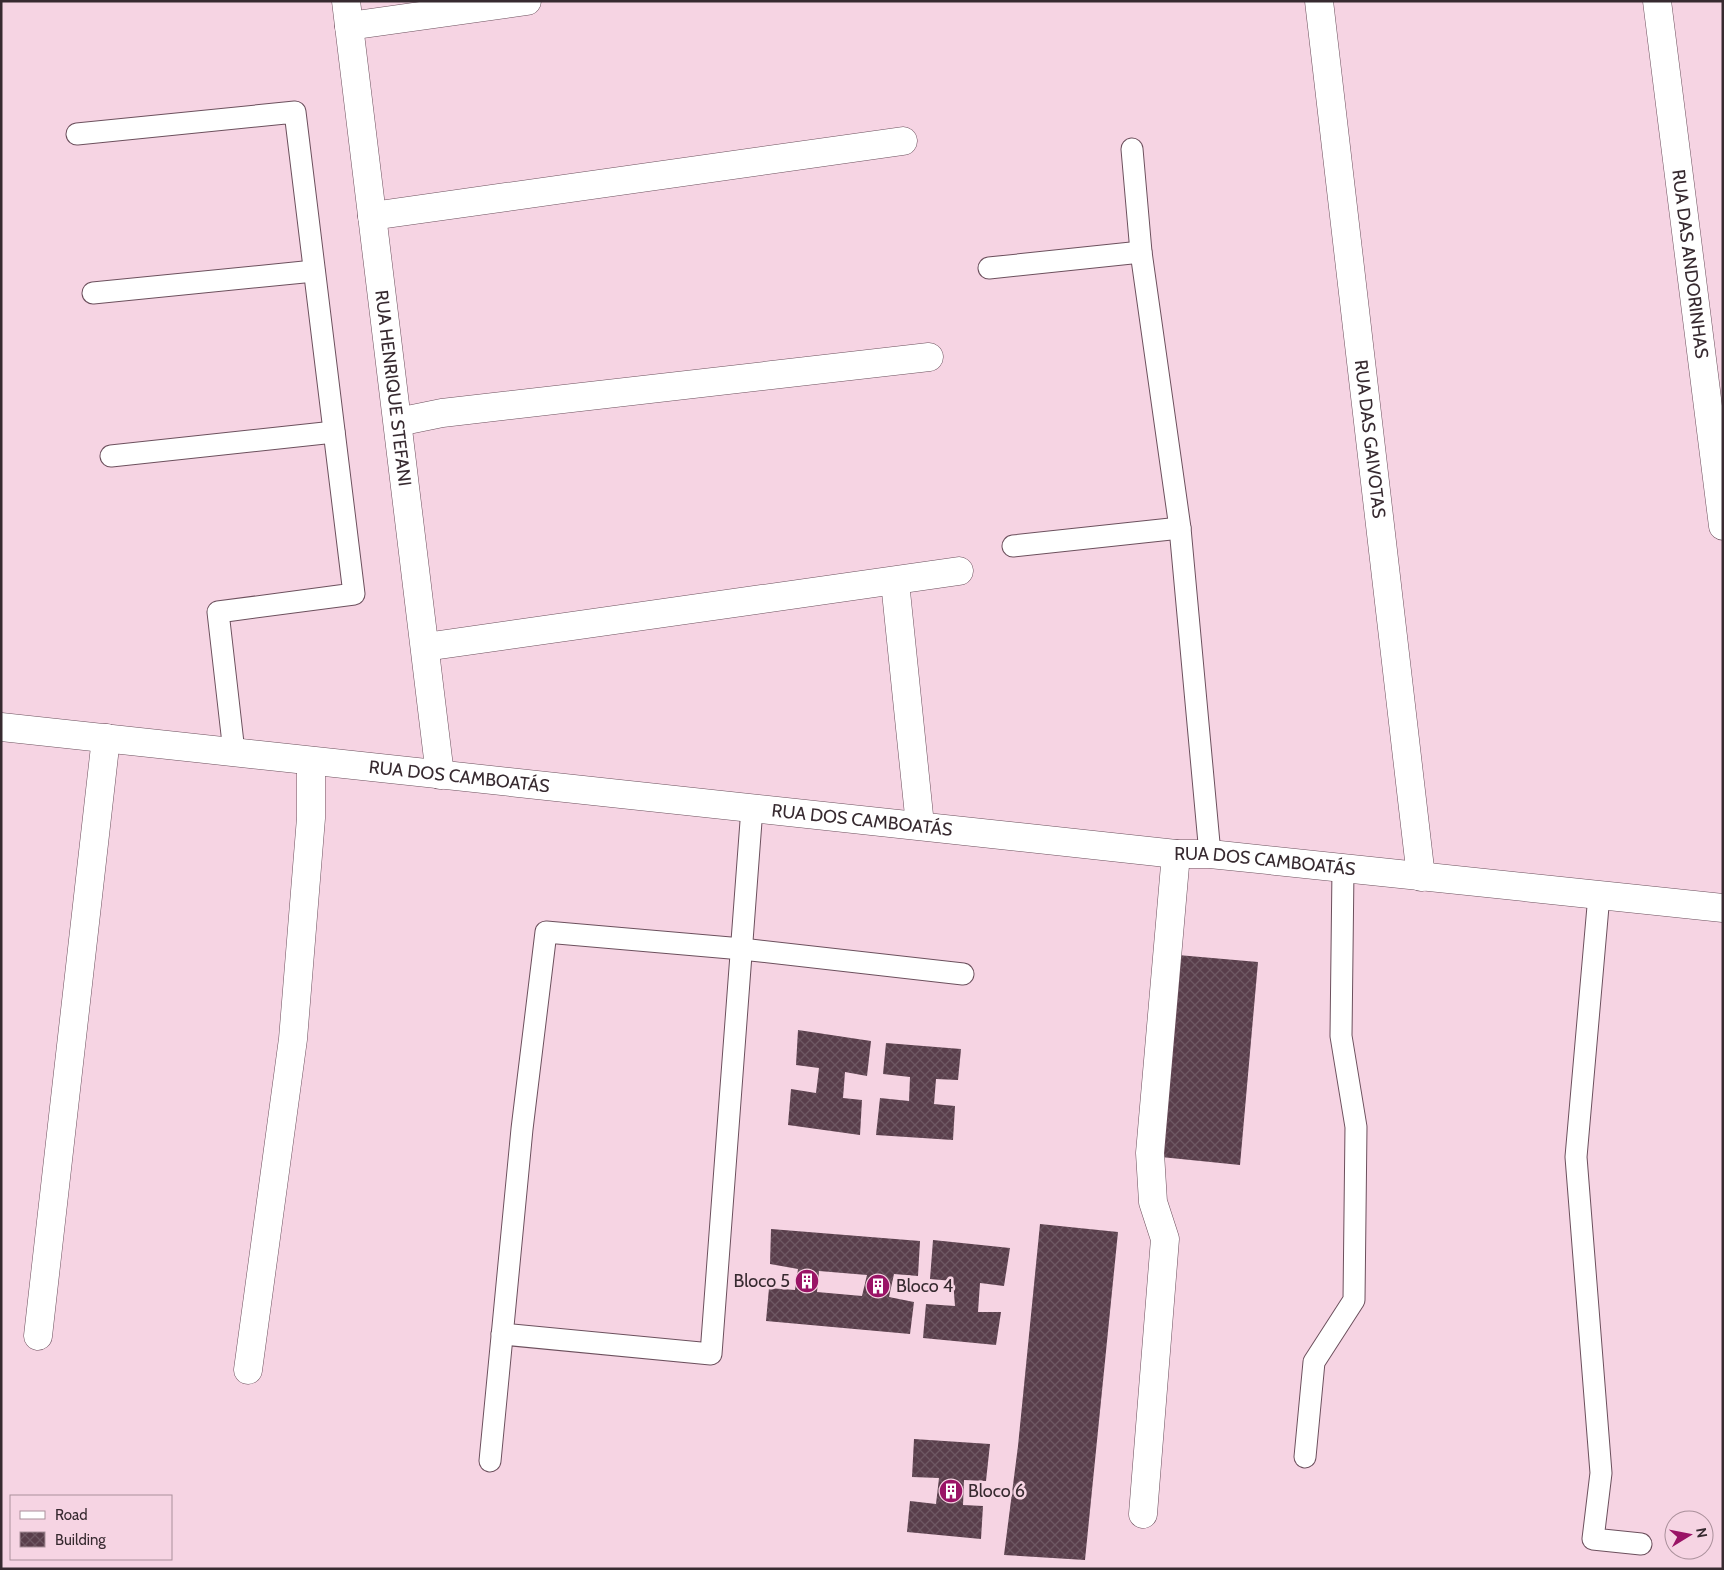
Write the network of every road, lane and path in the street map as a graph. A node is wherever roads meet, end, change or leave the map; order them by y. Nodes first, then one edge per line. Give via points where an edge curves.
1 (528, 1) edge
2 (1320, 1) edge
3 (1657, 1) edge
4 (348, 13) edge
5 (77, 134) dead end
6 (903, 141) dead end
7 (1132, 149) dead end
8 (372, 216) junction
9 (1141, 252) junction
10 (989, 268) dead end
11 (314, 271) junction
12 (93, 293) dead end
13 (929, 357) dead end
14 (398, 422) junction
15 (334, 432) junction
16 (111, 456) dead end
17 (1723, 526) edge
18 (1180, 528) junction
19 (1013, 546) dead end
20 (959, 571) dead end
21 (895, 582) junction
22 (425, 648) junction
23 (1, 727) edge
24 (106, 738) junction
25 (234, 752) junction
26 (311, 761) junction
27 (440, 775) junction
28 (752, 808) junction
29 (920, 825) junction
30 (1176, 854) junction
31 (1210, 854) junction
32 (1343, 869) junction
33 (1421, 877) junction
34 (1599, 895) junction
35 (1723, 908) edge
36 (742, 949) junction
37 (963, 974) dead end
38 (502, 1334) junction
39 (38, 1336) dead end
40 (248, 1370) dead end
41 (1305, 1457) dead end
42 (490, 1461) dead end
43 (1143, 1514) dead end
44 (1641, 1544) dead end

1 - 4 street
2 - 33 street, RUA DAS GAIVOTAS
3 - 17 street, RUA DAS ANDORINHAS
4 - 8 street, RUA HENRIQUE STEFANI
5 - 11 lane via 295,112
6 - 8 street
7 - 9 lane
8 - 14 street, RUA HENRIQUE STEFANI
9 - 10 lane
9 - 18 lane
11 - 12 lane
11 - 15 lane
13 - 14 street via 442,414
14 - 22 street, RUA HENRIQUE STEFANI
15 - 16 lane
15 - 25 lane via 354,594 218,612
18 - 19 lane
18 - 31 lane
20 - 21 street
21 - 22 street
21 - 29 street
22 - 27 street, RUA HENRIQUE STEFANI
23 - 24 street, RUA DOS CAMBOATÁS
24 - 25 street, RUA DOS CAMBOATÁS
24 - 39 street
25 - 26 street, RUA DOS CAMBOATÁS
26 - 27 street, RUA DOS CAMBOATÁS
26 - 40 street via 312,818 293,1040
27 - 28 street, RUA DOS CAMBOATÁS
28 - 29 street, RUA DOS CAMBOATÁS
28 - 36 lane
29 - 30 street, RUA DOS CAMBOATÁS
30 - 31 street, RUA DOS CAMBOATÁS
30 - 43 street via 1150,1153 1153,1202 1165,1239
31 - 32 street, RUA DOS CAMBOATÁS
32 - 33 street, RUA DOS CAMBOATÁS
32 - 41 lane via 1341,1036 1356,1127 1354,1300 1314,1362
33 - 34 street, RUA DOS CAMBOATÁS
34 - 35 street, RUA DOS CAMBOATÁS
34 - 44 lane via 1576,1157 1601,1473 1593,1539
36 - 37 lane
36 - 38 lane via 546,932
36 - 38 lane via 711,1354
38 - 42 lane

